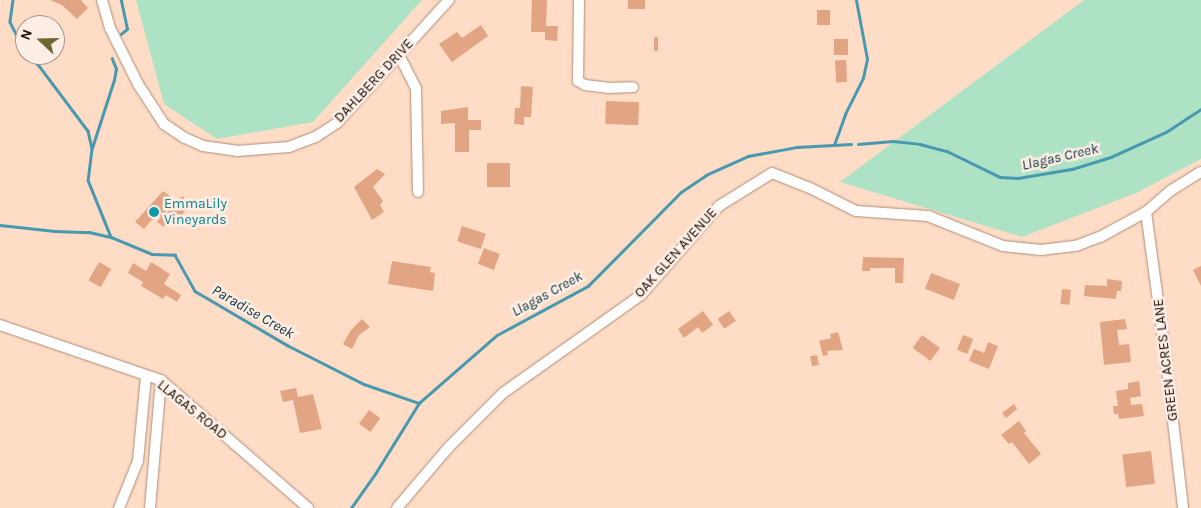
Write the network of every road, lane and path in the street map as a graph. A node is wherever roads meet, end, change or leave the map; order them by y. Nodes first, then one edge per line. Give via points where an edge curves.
1 (102, 0) edge
2 (450, 0) edge
3 (579, 0) edge
4 (399, 55) junction
5 (633, 87) dead end
6 (1201, 172) edge
7 (418, 192) dead end
8 (1146, 212) junction
9 (0, 325) edge
10 (146, 376) junction
11 (161, 380) junction
12 (119, 508) edge
13 (150, 508) edge
14 (308, 508) edge
15 (397, 508) edge
16 (1182, 508) edge

1 - 4 street, DAHLBERG DRIVE via 113,35 138,84 164,124 204,146 237,151 265,150 289,147 317,136 337,123
2 - 4 street, DAHLBERG DRIVE
3 - 5 street via 578,80 585,85 608,88
4 - 7 street via 416,89
6 - 8 street, OAK GLEN AVENUE via 1170,191
8 - 15 street, OAK GLEN AVENUE via 1076,246 1032,249 1003,246 928,216 856,211 772,173 719,206 641,295 502,393 449,447
8 - 16 street, GREEN ACRES LANE
9 - 10 street, LLAGAS ROAD
10 - 11 street, LLAGAS ROAD
10 - 12 street via 138,461
11 - 13 street
11 - 14 street, LLAGAS ROAD

